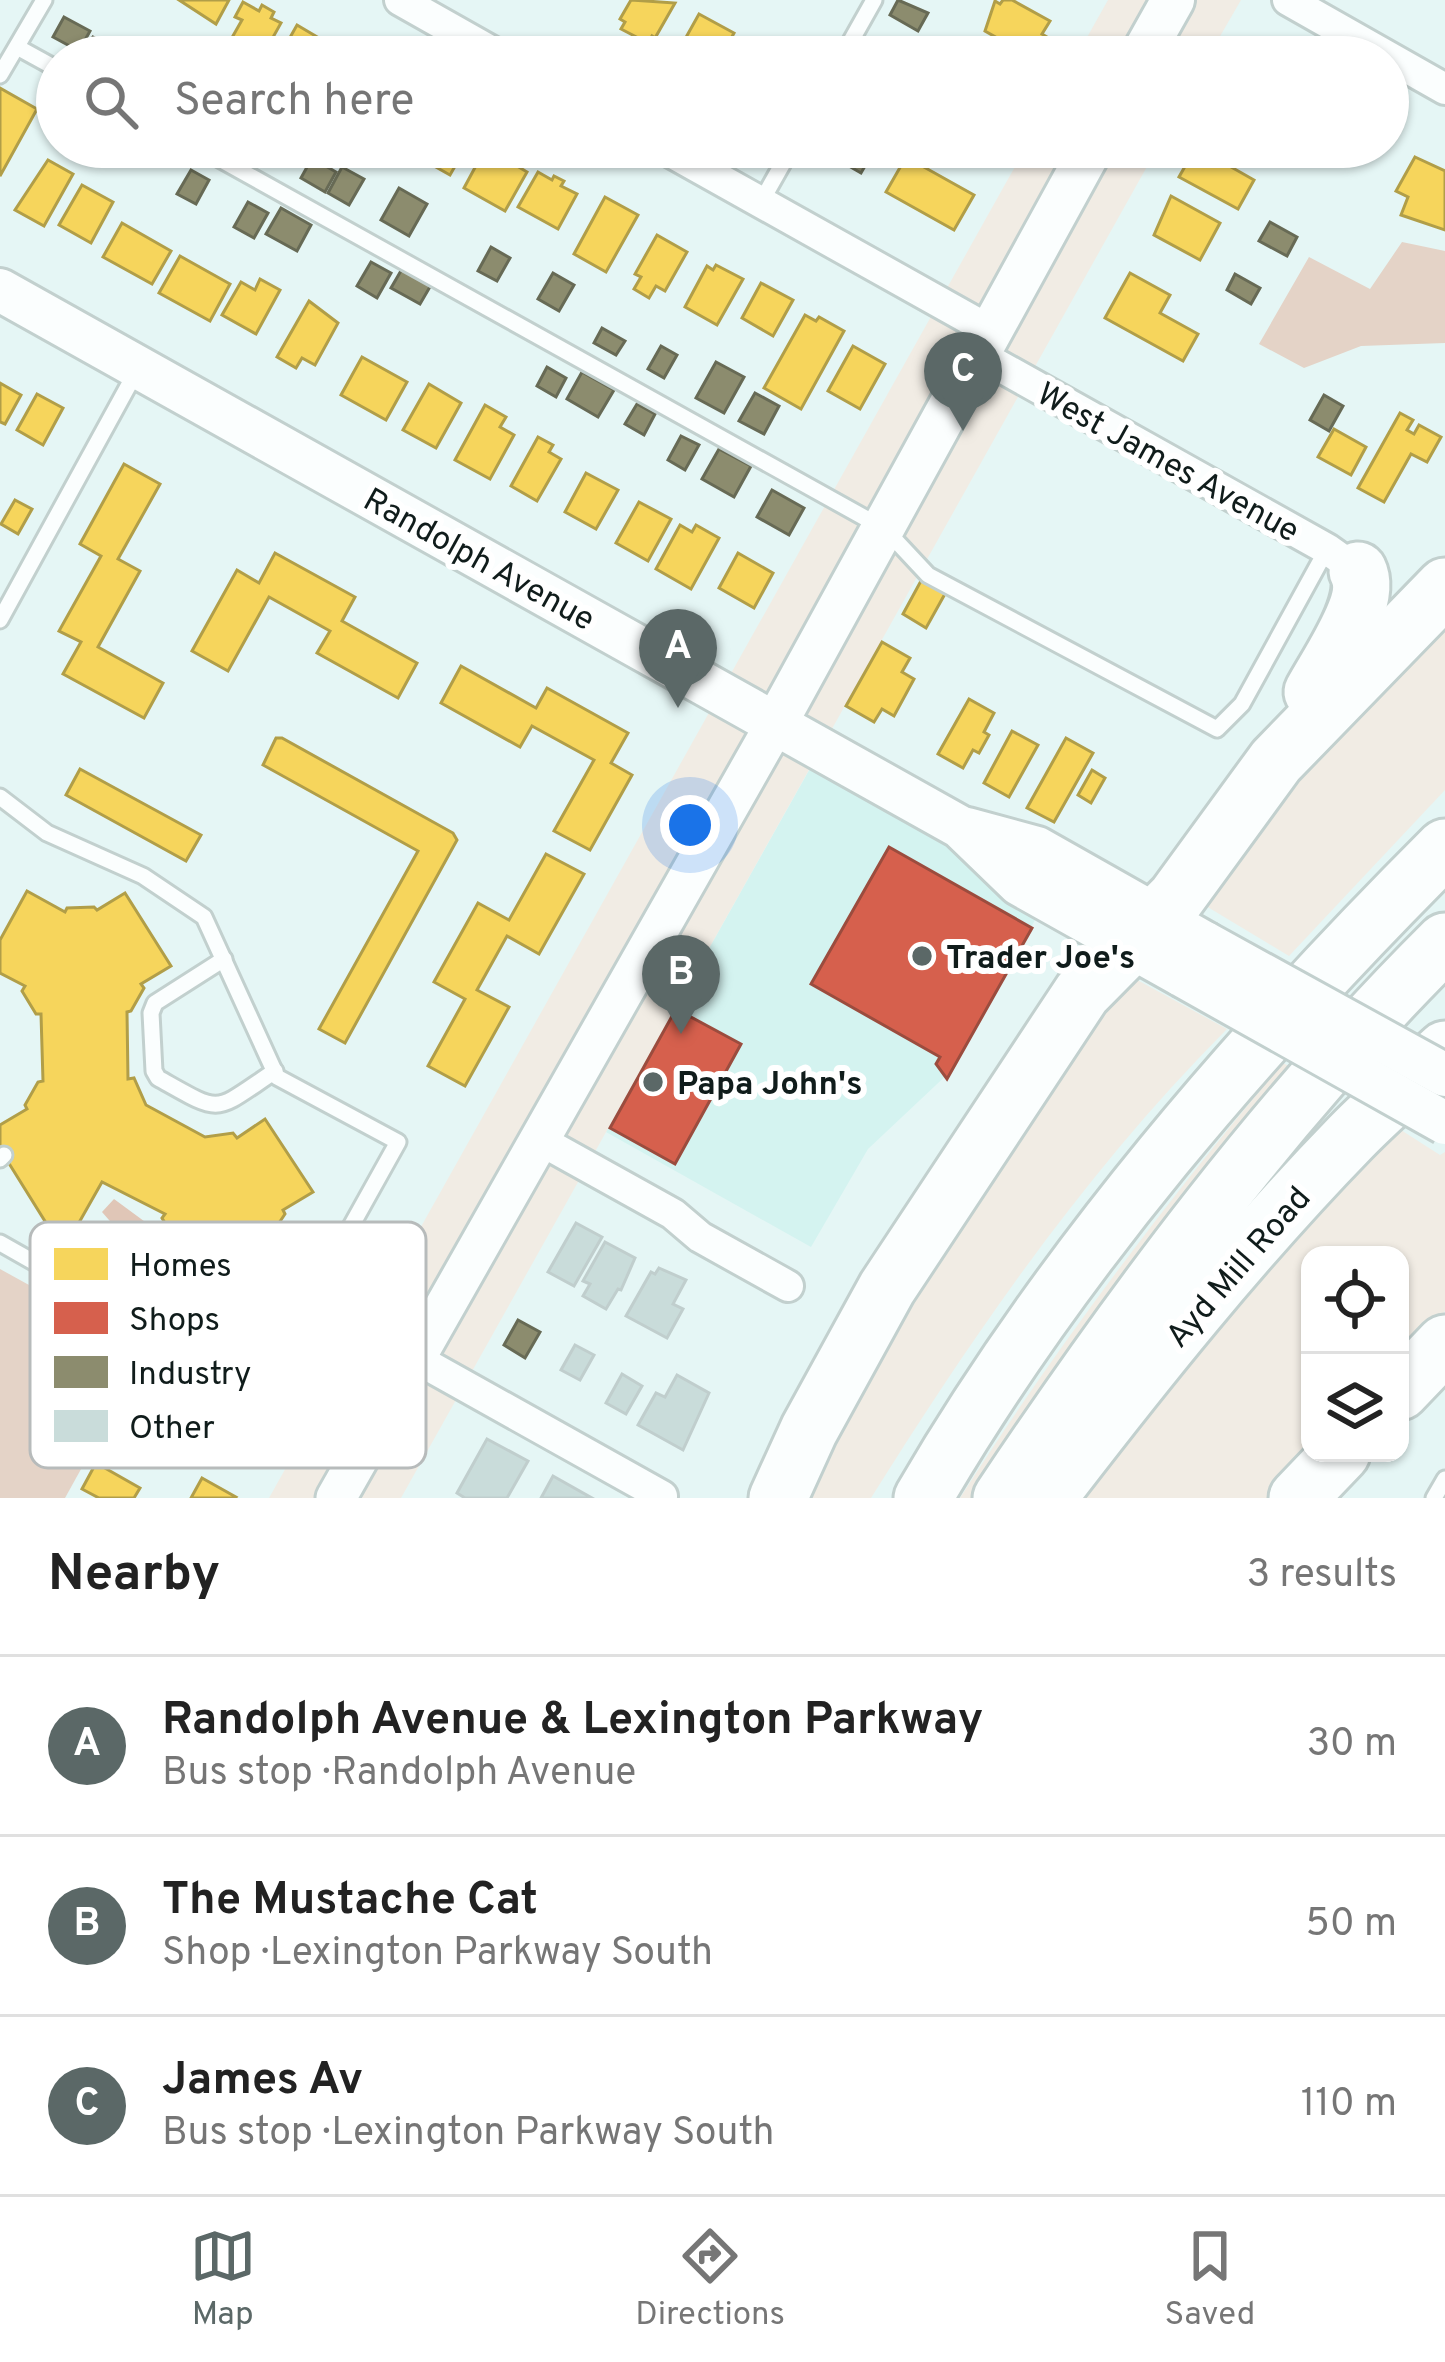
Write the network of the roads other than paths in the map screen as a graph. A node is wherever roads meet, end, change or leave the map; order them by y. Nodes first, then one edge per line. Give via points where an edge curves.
1 (44, 0) edge
2 (400, 0) edge
3 (1173, 0) edge
4 (1288, 0) edge
5 (868, 2) edge
6 (464, 36) edge
7 (852, 36) edge
8 (1153, 36) edge
9 (1352, 36) edge
10 (17, 47) junction
11 (36, 57) edge
12 (1409, 69) edge
13 (0, 75) edge
14 (1445, 89) edge
15 (236, 168) edge
16 (700, 168) edge
17 (780, 168) edge
18 (1080, 168) edge
19 (761, 202) junction
20 (0, 290) edge
21 (984, 343) junction
22 (139, 367) junction
23 (885, 529) junction
24 (1343, 560) junction
25 (1445, 587) edge
26 (0, 620) edge
27 (776, 723) junction
28 (1276, 760) junction
29 (0, 797) edge
30 (1445, 808) edge
31 (1445, 848) edge
32 (1445, 942) edge
33 (1168, 945) junction
34 (224, 959) junction
35 (1445, 1050) edge
36 (275, 1071) junction
37 (1445, 1076) edge
38 (1445, 1123) edge
39 (538, 1139) junction
40 (353, 1222) edge
41 (0, 1244) edge
42 (30, 1262) edge
43 (1082, 1264) junction
44 (788, 1286) dead end
45 (426, 1338) edge
46 (1445, 1344) edge
47 (426, 1364) edge
48 (1409, 1382) edge
49 (1332, 1462) edge
50 (353, 1468) edge
51 (1445, 1479) edge
52 (662, 1496) edge
53 (336, 1498) edge
54 (778, 1498) edge
55 (923, 1498) edge
56 (1001, 1498) edge
57 (1047, 1498) edge
58 (1298, 1498) edge
59 (1434, 1498) edge

1 - 10 lane
2 - 6 street
3 - 8 main road
4 - 9 street
5 - 7 lane
10 - 11 lane
10 - 13 lane
12 - 14 street
15 - 23 lane
16 - 19 street, West James Avenue
17 - 19 lane
18 - 21 main road
19 - 21 street, West James Avenue
20 - 22 main road, Randolph Avenue
21 - 23 main road
21 - 24 street, West James Avenue
22 - 26 lane
22 - 27 main road, Randolph Avenue
23 - 24 lane via 928,575 1217,729
23 - 27 main road
24 - 28 highway via 1362,592
25 - 28 highway
27 - 33 main road, Randolph Avenue via 960,827 1019,884
27 - 39 street
28 - 33 highway via 1176,898
29 - 34 lane via 47,833 143,876 204,917
30 - 43 highway via 1179,1106
31 - 43 highway via 1181,1134
32 - 56 highway via 1228,1185
33 - 37 main road, Randolph Avenue, bridge
33 - 38 main road, Randolph Avenue, bridge
33 - 54 highway via 1082,993 887,1288
34 - 36 lane
34 - 36 lane via 155,1003 154,1071 213,1107
35 - 57 highway, Ayd Mill Road via 1274,1223
36 - 40 lane via 398,1142
39 - 44 street
39 - 45 street
41 - 42 lane
43 - 55 highway
46 - 48 highway
47 - 52 street
49 - 58 highway
50 - 53 street
51 - 59 lane

